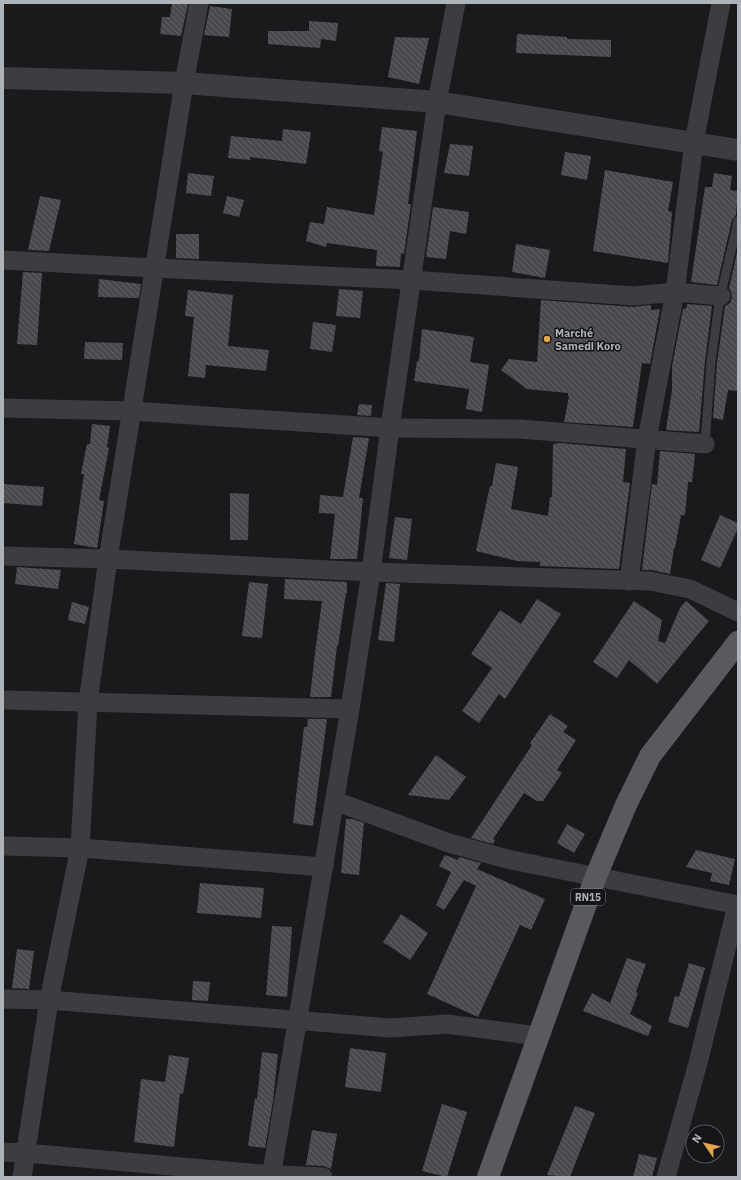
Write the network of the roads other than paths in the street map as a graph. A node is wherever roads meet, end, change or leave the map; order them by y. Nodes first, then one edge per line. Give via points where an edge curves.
1 (199, 3) edge
2 (456, 3) edge
3 (721, 3) edge
4 (3, 78) edge
5 (184, 83) junction
6 (437, 102) junction
7 (694, 142) junction
8 (738, 150) edge
9 (738, 221) edge
10 (3, 260) edge
11 (154, 268) junction
12 (412, 280) junction
13 (675, 292) junction
14 (721, 296) junction
15 (3, 408) edge
16 (131, 411) junction
17 (390, 428) junction
18 (647, 439) junction
19 (705, 444) joint
20 (3, 556) edge
21 (108, 559) junction
22 (371, 572) junction
23 (629, 581) junction
24 (738, 612) edge
25 (738, 642) edge
26 (3, 700) edge
27 (88, 702) junction
28 (350, 709) junction
29 (335, 801) junction
30 (3, 846) edge
31 (80, 848) junction
32 (324, 867) junction
33 (596, 876) junction
34 (738, 905) edge
35 (3, 999) edge
36 (49, 1000) junction
37 (298, 1021) junction
38 (538, 1036) junction
39 (3, 1152) edge
40 (26, 1153) junction
41 (271, 1176) edge
42 (22, 1177) edge
43 (323, 1177) edge
44 (488, 1177) edge
45 (666, 1177) edge

1 - 5 street
2 - 6 street
3 - 7 street
4 - 5 street
5 - 6 street
5 - 11 street
6 - 7 street
6 - 12 street
7 - 8 street
7 - 13 street
9 - 14 lane
10 - 11 street
11 - 12 street
11 - 16 street
12 - 13 street via 634,296
12 - 17 street
13 - 14 street
13 - 18 street
14 - 19 lane via 711,362
15 - 16 street
16 - 17 street
16 - 21 street
17 - 18 street via 520,429
17 - 22 street
18 - 19 street
18 - 23 street
20 - 21 street
21 - 22 street
21 - 27 street
22 - 23 street
22 - 28 street
23 - 24 street via 650,581 690,588
25 - 33 main road, RN15 via 650,756
26 - 27 street
27 - 28 street
27 - 31 street
28 - 29 street
29 - 32 street
29 - 33 street via 450,843 507,859
30 - 31 street
31 - 32 street
31 - 36 street
32 - 37 street
33 - 34 street
33 - 38 main road, RN15
34 - 45 street
35 - 36 street
36 - 37 street
36 - 40 street
37 - 38 street via 391,1028 448,1024
37 - 41 street
38 - 44 main road, RN15
39 - 40 street
40 - 41 street
40 - 42 street
41 - 43 street

